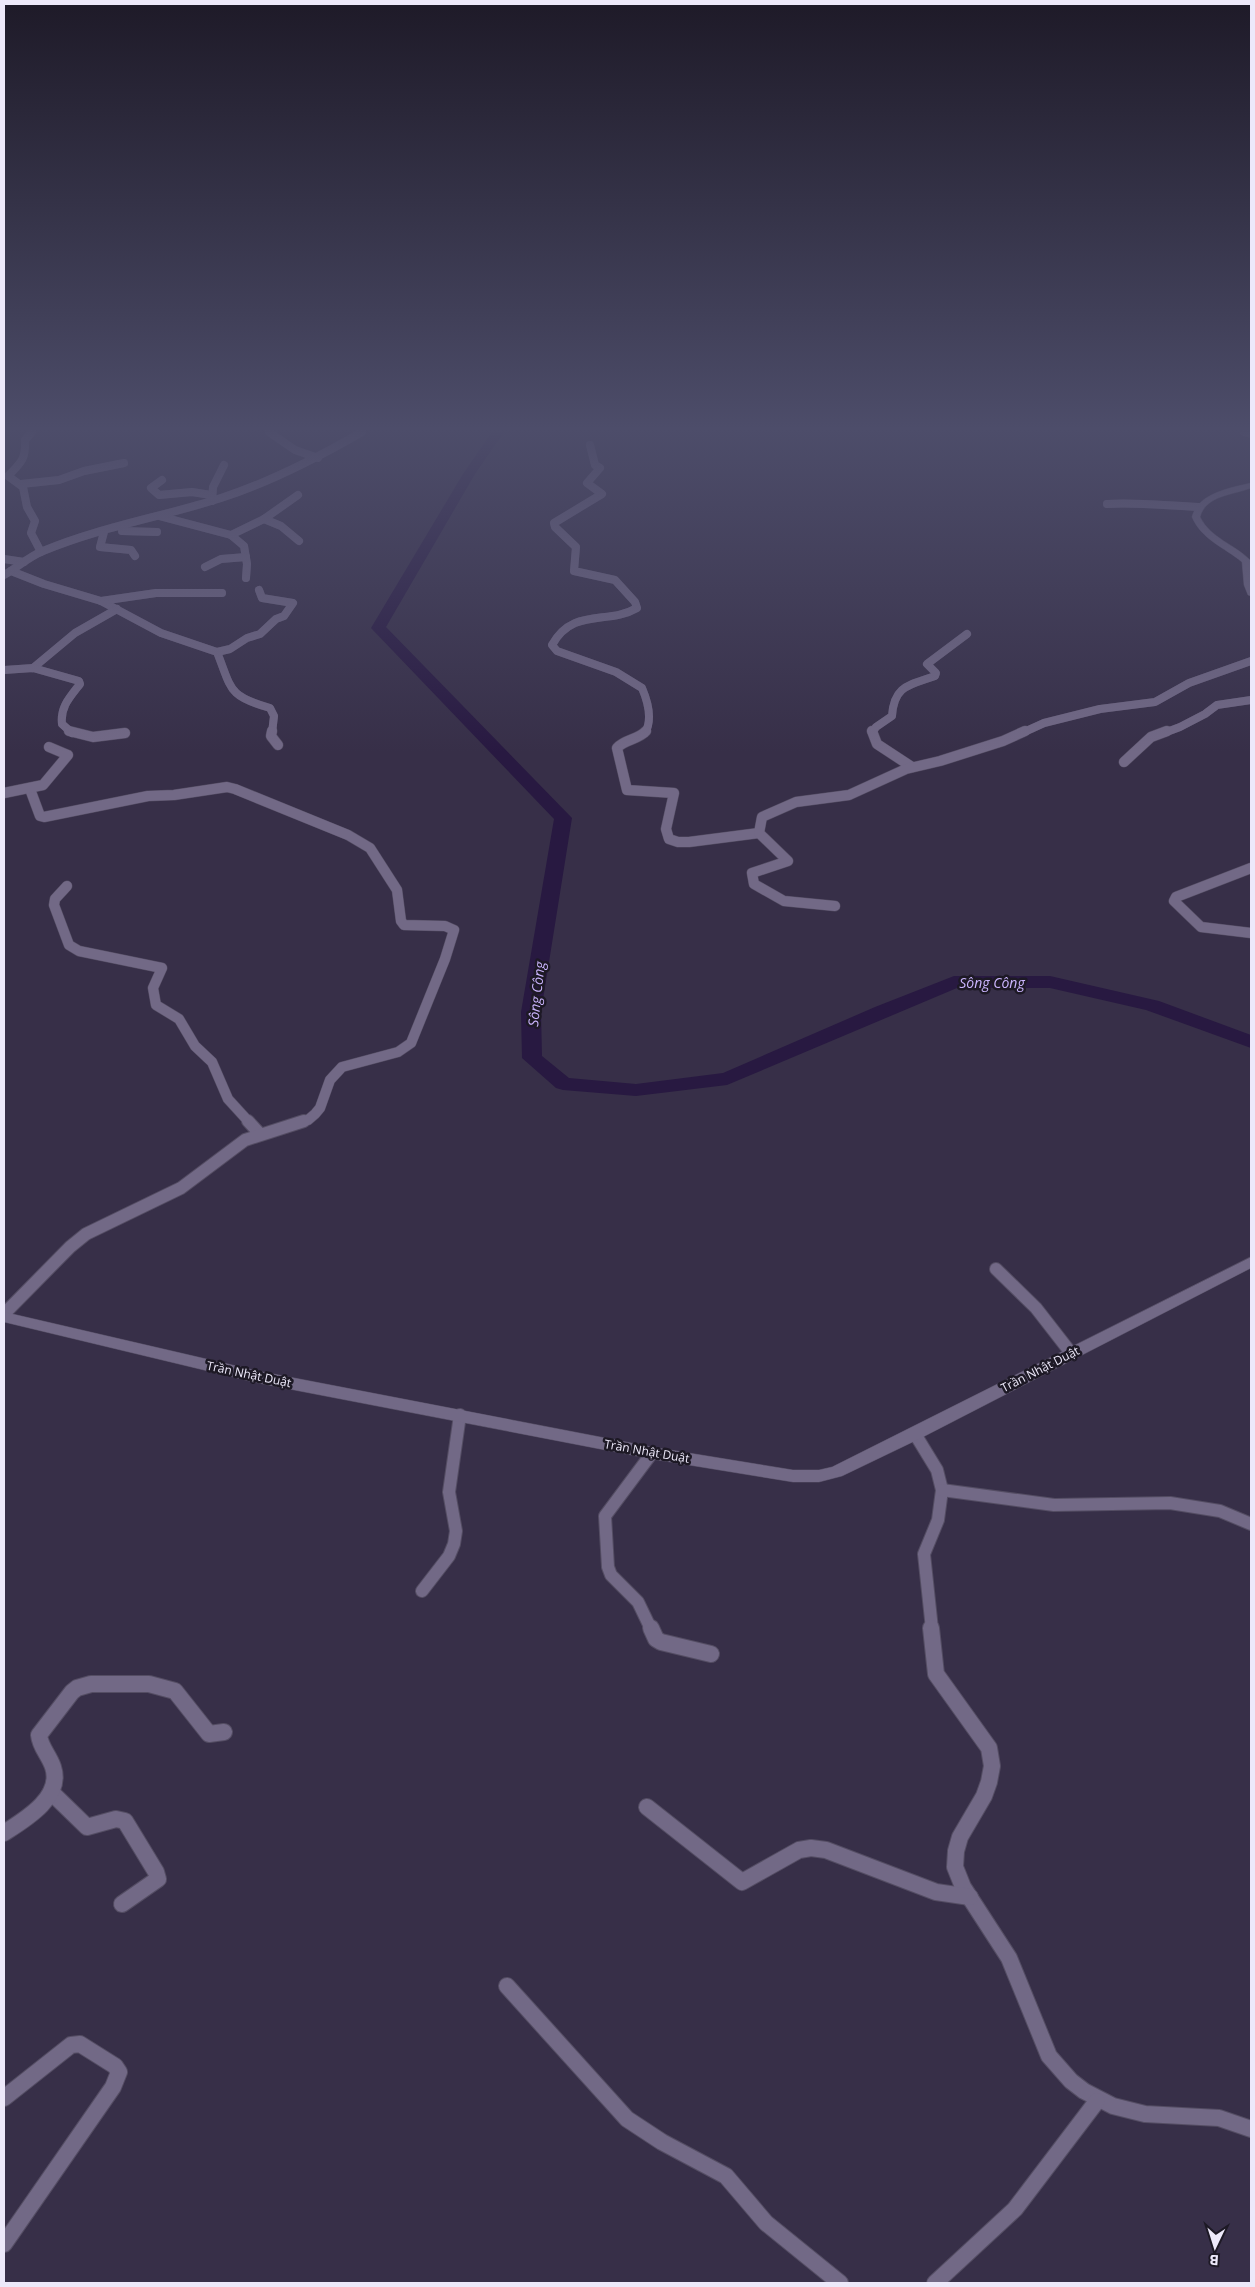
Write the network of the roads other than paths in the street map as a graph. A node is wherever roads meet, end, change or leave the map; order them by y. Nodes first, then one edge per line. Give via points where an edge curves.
1 (34, 539) edge
2 (81, 539) edge
3 (101, 539) edge
4 (235, 539) edge
5 (296, 539) edge
6 (567, 539) edge
7 (1216, 539) edge
8 (299, 541) dead end
9 (41, 552) junction
10 (135, 556) dead end
11 (246, 557) junction
12 (4, 559) edge
13 (24, 562) junction
14 (205, 567) dead end
15 (1250, 567) edge
16 (8, 573) edge
17 (246, 578) dead end
18 (259, 590) dead end
19 (222, 593) dead end
20 (1251, 593) edge
21 (100, 601) junction
22 (117, 609) junction
23 (967, 634) dead end
24 (217, 652) junction
25 (1251, 661) edge
26 (33, 668) junction
27 (4, 670) edge
28 (1251, 700) edge
29 (125, 733) dead end
30 (278, 745) dead end
31 (49, 747) dead end
32 (1124, 762) dead end
33 (912, 767) junction
34 (30, 789) junction
35 (4, 793) edge
36 (759, 833) junction
37 (1251, 868) edge
38 (67, 886) dead end
39 (835, 906) dead end
40 (1251, 933) edge
41 (260, 1134) junction
42 (1251, 1262) edge
43 (996, 1269) dead end
44 (4, 1316) edge
45 (1071, 1353) junction
46 (460, 1415) junction
47 (915, 1434) junction
48 (652, 1453) junction
49 (942, 1490) junction
50 (1251, 1524) edge
51 (422, 1591) dead end
52 (711, 1654) dead end
53 (224, 1732) dead end
54 (51, 1792) junction
55 (647, 1808) dead end
56 (4, 1832) edge
57 (970, 1897) junction
58 (122, 1904) dead end
59 (507, 1986) dead end
60 (4, 2098) edge
61 (1098, 2101) junction
62 (1251, 2129) edge
63 (4, 2244) edge
64 (840, 2283) edge
65 (935, 2283) edge

1 - 9 street
2 - 9 street
3 - 10 street via 100,547 131,550
4 - 11 street via 244,546
5 - 8 street
6 - 36 street via 576,547 574,570 615,580 637,608 580,622 561,631 553,640 553,648 616,672 642,688 649,719 645,733 617,748 627,790 674,793 667,824 669,839 678,842
7 - 15 main road via 1242,557
9 - 13 street
11 - 14 street via 221,559
11 - 17 street
12 - 13 street
13 - 16 street
15 - 20 main road via 1248,584
16 - 21 street
18 - 24 street via 262,598 293,603 284,616 260,634
19 - 21 street via 156,593
21 - 22 street
22 - 24 street via 161,633
22 - 26 street via 75,632
23 - 33 street via 927,664 935,676 902,688 893,701 892,716 872,732 876,744
24 - 30 street via 231,689 245,701 270,708 274,716 271,736
25 - 33 street via 1189,683 1155,702 1100,709 1044,723 1003,741
26 - 27 street
26 - 29 street via 81,682 68,696 59,717 62,727 99,737
28 - 32 street via 1217,705 1180,727 1151,737
31 - 34 street via 66,754 67,758 46,783
33 - 36 street via 849,794 789,805 762,817
34 - 35 street
34 - 41 street via 42,817 148,796 235,789 348,835 370,848 397,890 404,925 445,926 454,930 412,1043 398,1052 342,1067 328,1078 321,1109 316,1115
36 - 39 street via 788,861 752,873 754,884 784,902
37 - 40 street via 1176,897 1174,901 1201,927
38 - 41 street via 55,899 54,905 69,944 79,951 162,968 153,988 156,1005 179,1019 195,1046 212,1062 228,1099
41 - 44 street via 232,1148 181,1188 86,1234 70,1246
42 - 45 main road, Trần Nhật Duật
43 - 45 street via 1026,1295
44 - 46 main road, Trần Nhật Duật via 258,1377
45 - 47 main road, Trần Nhật Duật
46 - 48 main road, Trần Nhật Duật
46 - 51 street via 449,1492 456,1531 454,1544 449,1556
47 - 48 main road, Trần Nhật Duật via 836,1472 819,1476 793,1476
47 - 49 street via 937,1470
48 - 52 street via 606,1516 608,1567 617,1582 638,1602 656,1639
49 - 50 street via 1054,1505 1170,1504 1220,1511
49 - 57 street via 938,1520 924,1554 936,1674 989,1748 992,1761 992,1774 984,1796 957,1844 954,1857 955,1870
53 - 54 street via 209,1734 175,1691 150,1684 84,1685 72,1692 39,1735 54,1769 56,1779
54 - 56 street via 25,1819
54 - 58 street via 87,1827 116,1819 125,1821 158,1879
55 - 57 street via 742,1882 799,1850 811,1848 826,1850 936,1892
57 - 61 street via 1006,1951 1048,2056 1069,2079
59 - 64 street via 626,2119 726,2176 766,2223
60 - 63 street via 71,2045 80,2044 115,2066 119,2072 114,2087
61 - 62 street via 1150,2115 1230,2120
61 - 65 street via 1015,2210

